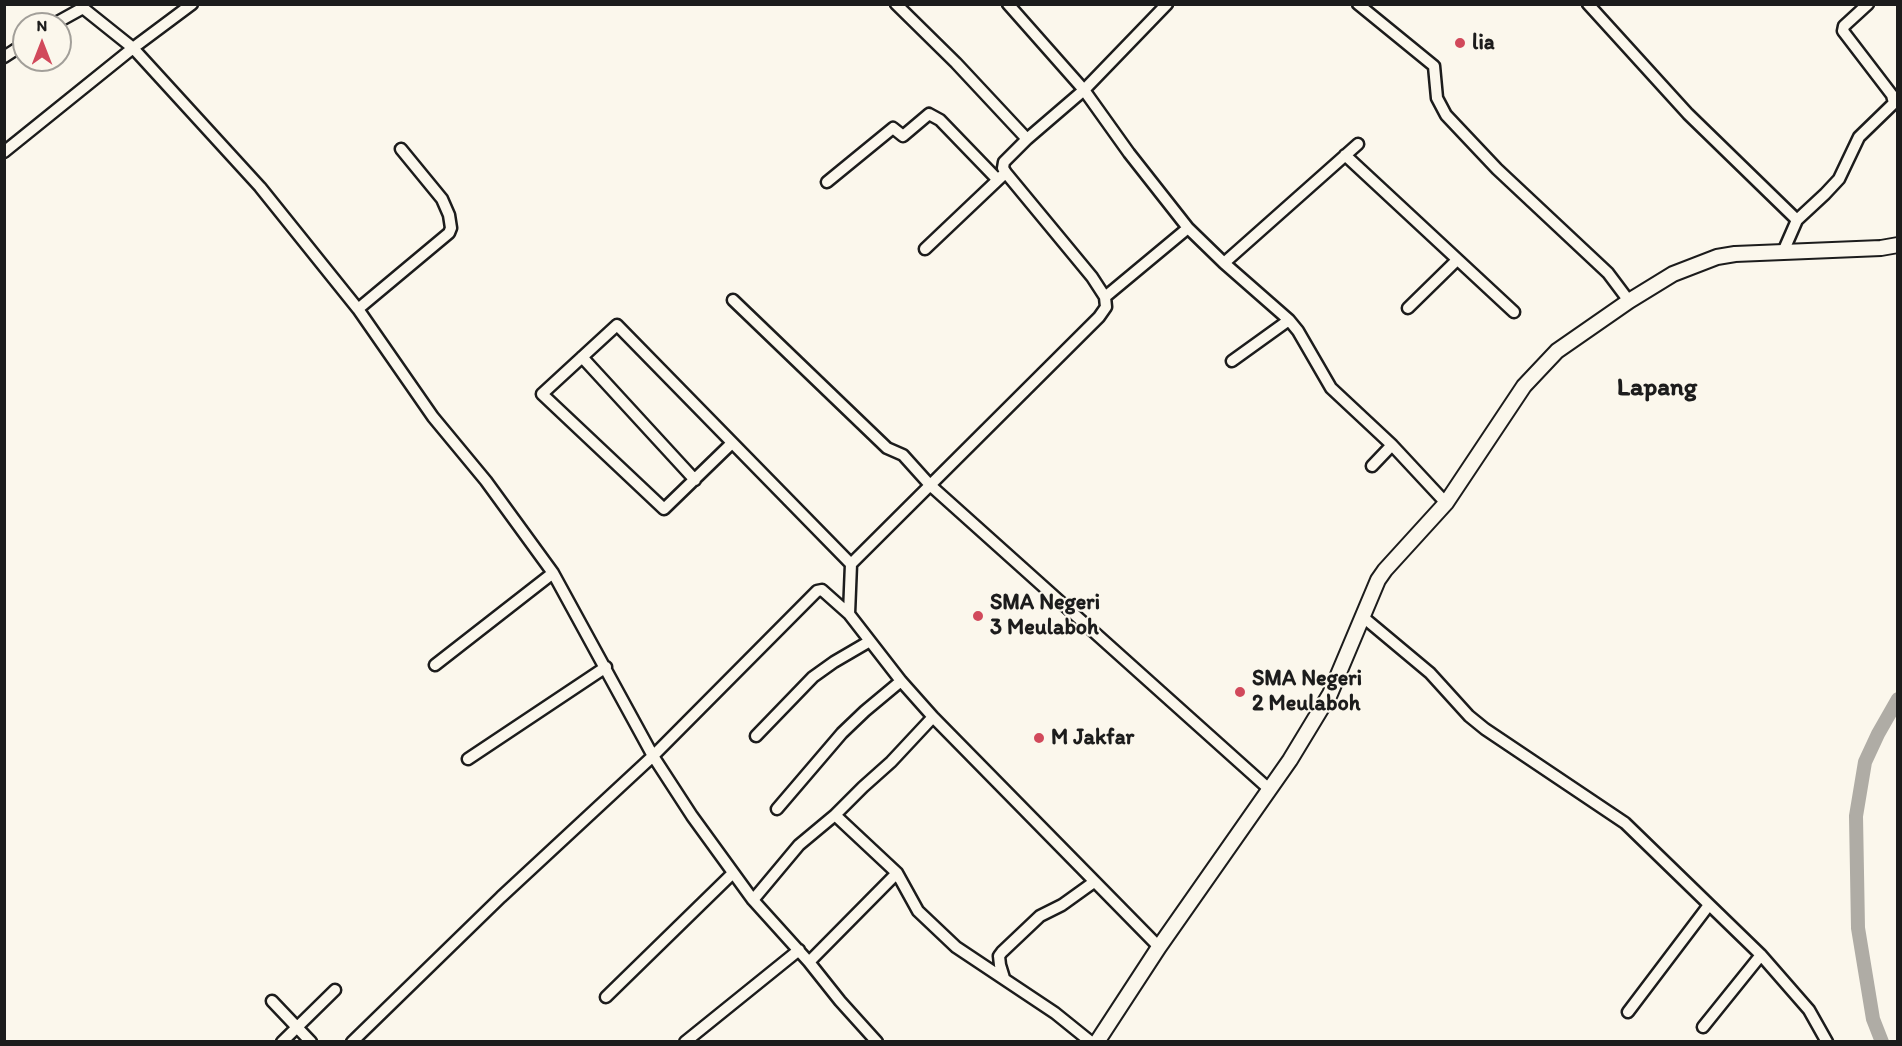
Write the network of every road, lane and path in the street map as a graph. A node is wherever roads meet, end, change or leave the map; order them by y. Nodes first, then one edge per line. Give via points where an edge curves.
1 (192, 4) edge
2 (896, 4) edge
3 (1008, 4) edge
4 (1167, 4) edge
5 (1358, 4) edge
6 (1588, 4) edge
7 (1868, 4) edge
8 (72, 13) edge
9 (133, 48) junction
10 (1084, 90) junction
11 (1027, 139) junction
12 (1358, 144) dead end
13 (401, 149) dead end
14 (4, 152) edge
15 (1344, 155) junction
16 (1001, 176) junction
17 (827, 182) dead end
18 (1797, 220) junction
19 (1188, 228) junction
20 (1898, 245) edge
21 (925, 249) dead end
22 (1783, 252) junction
23 (1457, 260) junction
24 (1224, 263) junction
25 (1105, 297) junction
26 (733, 300) dead end
27 (1629, 301) junction
28 (1408, 308) dead end
29 (358, 309) junction
30 (1514, 312) dead end
31 (1289, 320) junction
32 (582, 357) junction
33 (1232, 361) dead end
34 (732, 443) junction
35 (1392, 445) junction
36 (1372, 466) dead end
37 (695, 480) junction
38 (930, 485) junction
39 (1446, 503) junction
40 (851, 564) junction
41 (553, 573) junction
42 (849, 614) junction
43 (1363, 616) junction
44 (870, 641) junction
45 (435, 665) dead end
46 (606, 667) junction
47 (901, 681) junction
48 (933, 717) junction
49 (756, 736) dead end
50 (653, 756) junction
51 (468, 759) dead end
52 (1269, 789) junction
53 (777, 809) dead end
54 (835, 815) junction
55 (733, 873) junction
56 (897, 873) junction
57 (1094, 882) junction
58 (753, 900) junction
59 (1709, 905) junction
60 (1160, 947) junction
61 (799, 950) junction
62 (1761, 956) junction
63 (809, 962) junction
64 (1005, 979) junction
65 (335, 990) dead end
66 (606, 997) dead end
67 (272, 1001) dead end
68 (1628, 1012) dead end
69 (298, 1027) junction
70 (1703, 1027) dead end
71 (874, 1040) edge
72 (282, 1041) edge
73 (311, 1041) edge
74 (352, 1041) edge
75 (685, 1041) edge
76 (1091, 1041) edge
77 (1097, 1041) edge
78 (1827, 1041) edge

1 - 9 street
2 - 11 street
3 - 10 street
4 - 10 street
5 - 27 street via 1434,66 1437,98 1446,115 1497,169 1608,273
6 - 18 street via 1688,114
7 - 18 street via 1843,31 1892,94 1894,103 1859,137 1839,179
8 - 9 street via 83,8
9 - 14 street
9 - 29 street via 260,187
10 - 11 street
10 - 19 street
11 - 16 street via 1004,162
12 - 15 street
13 - 29 street via 442,199 451,228
15 - 23 street
15 - 24 street
16 - 17 street via 929,114 903,136 892,128
16 - 21 street
16 - 25 street via 1092,277
18 - 22 street
19 - 24 street
19 - 25 street
20 - 22 main road
22 - 27 main road via 1717,257 1673,274
23 - 28 street
23 - 30 street
24 - 31 street
25 - 38 street via 1106,307 1099,317
26 - 38 street via 887,448 903,455
27 - 39 main road via 1557,351 1533,376
29 - 41 street via 433,417
31 - 33 street
31 - 35 street via 1331,388
32 - 34 street via 617,325
32 - 37 street
32 - 37 street via 542,394 664,509
34 - 37 street
34 - 40 street
35 - 36 street
35 - 39 street
38 - 40 street
38 - 52 street
39 - 43 main road via 1385,570
40 - 42 street
41 - 45 street
41 - 46 street
42 - 44 street
42 - 50 street via 822,590 817,591
43 - 52 main road via 1330,694
43 - 59 street via 1430,673 1485,729 1625,823
44 - 47 street
44 - 49 street via 813,677
46 - 50 street
46 - 51 street
47 - 48 street
47 - 53 street via 842,733
48 - 54 street
48 - 57 street
50 - 55 street
50 - 74 street
52 - 60 main road
54 - 56 street
54 - 58 street via 799,845
55 - 58 street
55 - 66 street
56 - 63 street
56 - 64 street via 918,911 956,947
57 - 60 street
57 - 64 street via 1040,916 1002,952 1000,965
58 - 61 street
59 - 62 street
59 - 68 street
60 - 77 main road
61 - 63 street
61 - 75 street
62 - 70 street
62 - 78 street via 1809,1010
63 - 71 street
64 - 76 street
65 - 69 street
67 - 69 street
69 - 72 street
69 - 73 street

